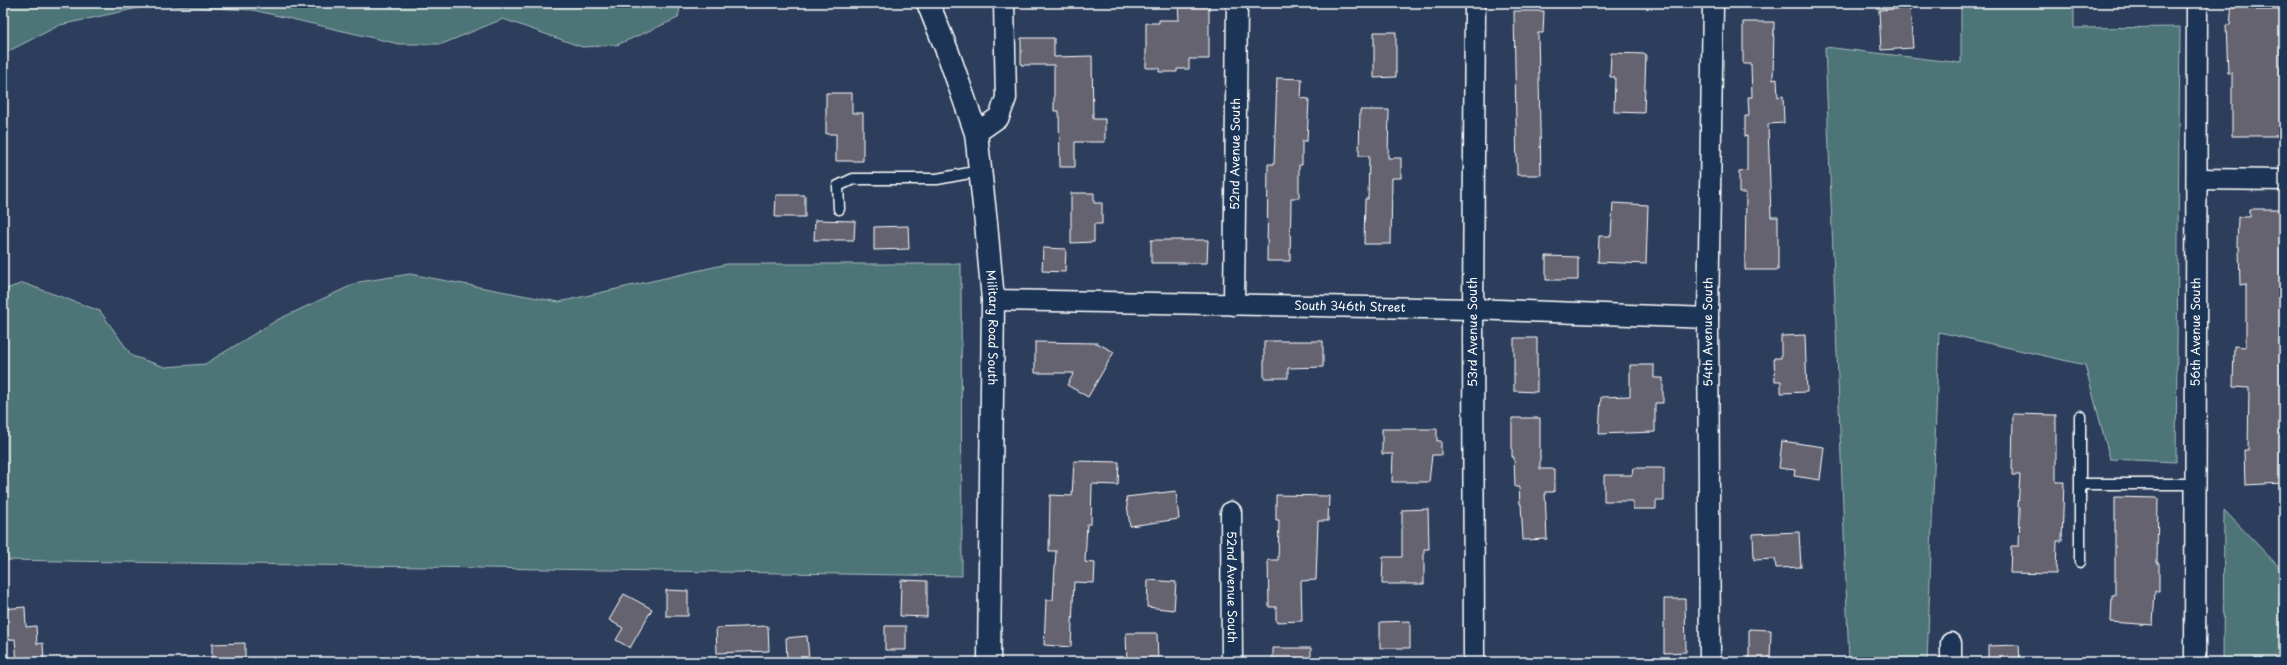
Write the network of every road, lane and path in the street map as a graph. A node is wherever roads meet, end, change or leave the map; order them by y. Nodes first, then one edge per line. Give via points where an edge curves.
1 (928, 3) edge
2 (1004, 3) edge
3 (1237, 3) edge
4 (1475, 3) edge
5 (1712, 3) edge
6 (2197, 3) edge
7 (976, 133) junction
8 (980, 171) junction
9 (2196, 179) junction
10 (2284, 180) edge
11 (839, 209) dead end
12 (993, 300) junction
13 (1234, 305) junction
14 (1473, 309) junction
15 (1708, 318) junction
16 (2080, 416) dead end
17 (2080, 484) junction
18 (2196, 484) junction
19 (1231, 512) dead end
20 (2080, 562) dead end
21 (990, 662) edge
22 (1232, 662) edge
23 (1474, 662) edge
24 (1710, 662) edge
25 (2195, 662) edge

1 - 7 main road, Military Road South
2 - 7 street via 1006,98 999,117
3 - 13 street, 52nd Avenue South
4 - 14 street, 53rd Avenue South
5 - 15 street, 54th Avenue South
6 - 9 street, 56th Avenue South
7 - 8 main road, Military Road South
8 - 11 lane via 937,179 853,179 838,186
8 - 12 main road, Military Road South
9 - 10 street
9 - 18 street, 56th Avenue South
12 - 13 street, South 346th Street
12 - 21 main road, Military Road South
13 - 14 street, South 346th Street
14 - 15 street, South 346th Street
14 - 23 street, 53rd Avenue South
15 - 24 street, 54th Avenue South
16 - 17 lane
17 - 18 lane
17 - 20 lane
18 - 25 street, 56th Avenue South
19 - 22 street, 52nd Avenue South

